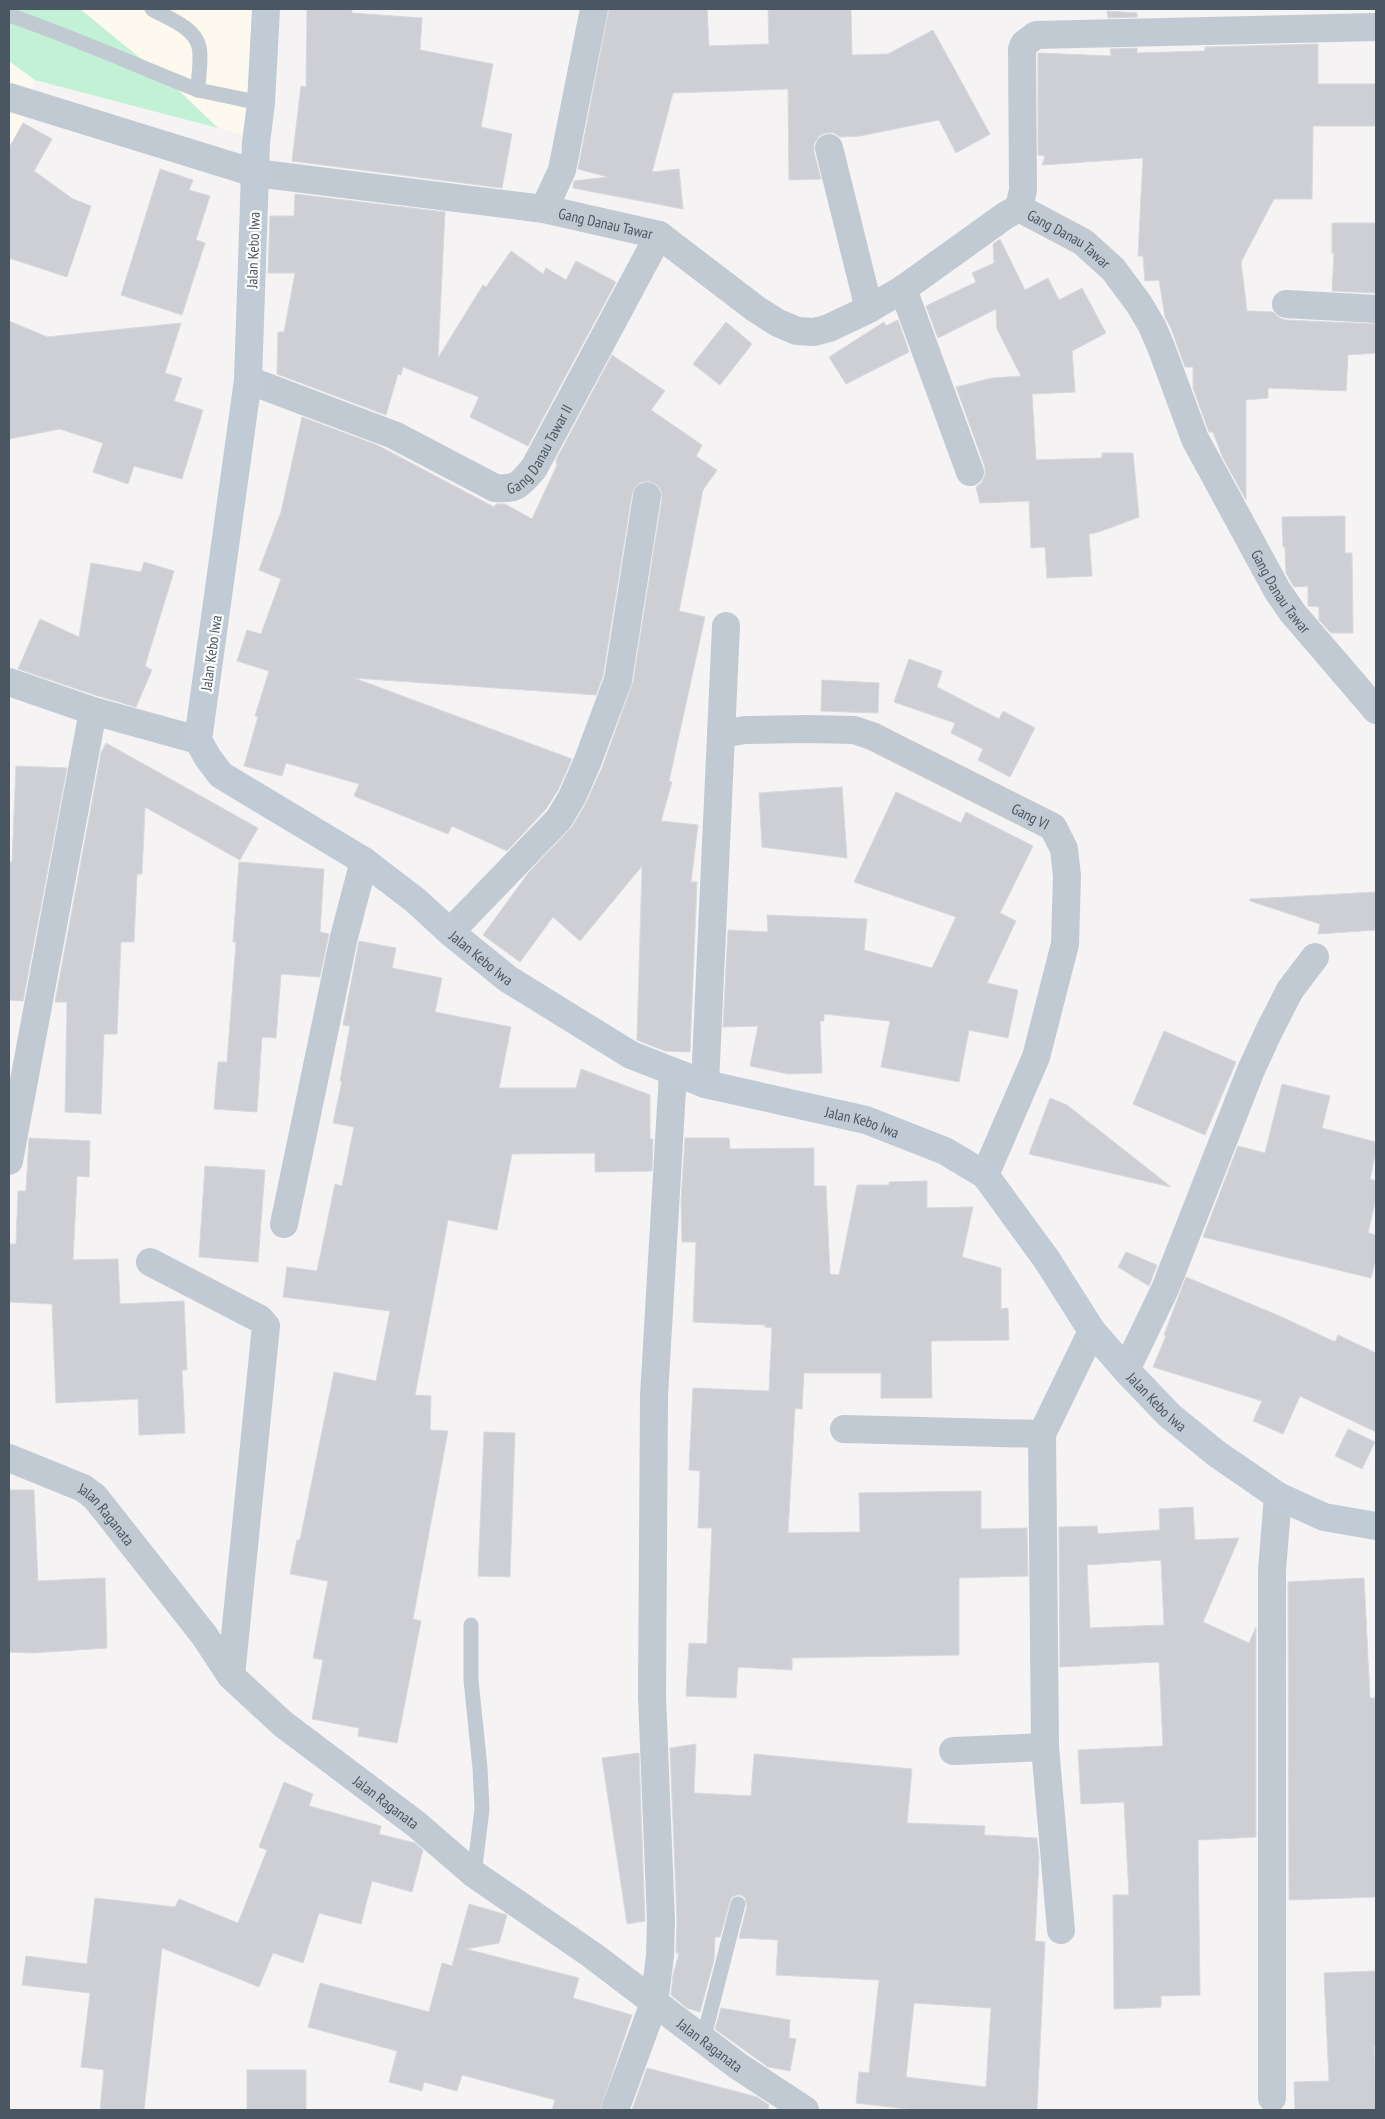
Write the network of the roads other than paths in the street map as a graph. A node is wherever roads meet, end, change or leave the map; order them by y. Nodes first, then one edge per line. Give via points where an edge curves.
1 (152, 9) edge
2 (266, 9) edge
3 (594, 9) edge
4 (9, 15) edge
5 (1376, 27) edge
6 (198, 90) junction
7 (9, 97) edge
8 (261, 103) junction
9 (829, 148) dead end
10 (255, 173) junction
11 (1019, 208) junction
12 (544, 210) junction
13 (659, 235) junction
14 (902, 289) junction
15 (1286, 304) dead end
16 (869, 309) junction
17 (1376, 309) edge
18 (248, 380) junction
19 (970, 472) dead end
20 (648, 496) dead end
21 (726, 626) dead end
22 (9, 682) edge
23 (1376, 710) edge
24 (93, 711) junction
25 (721, 734) junction
26 (198, 740) junction
27 (364, 861) junction
28 (450, 932) junction
29 (1315, 957) dead end
30 (673, 1073) junction
31 (705, 1084) junction
32 (9, 1162) edge
33 (985, 1175) junction
34 (284, 1224) dead end
35 (150, 1262) dead end
36 (1092, 1331) junction
37 (1126, 1370) junction
38 (844, 1429) dead end
39 (1042, 1434) junction
40 (9, 1458) edge
41 (1278, 1496) junction
42 (1376, 1526) edge
43 (471, 1625) dead end
44 (231, 1676) junction
45 (1045, 1747) junction
46 (953, 1751) dead end
47 (474, 1874) junction
48 (738, 1904) dead end
49 (1061, 1930) dead end
50 (654, 2003) junction
51 (703, 2040) junction
52 (1272, 2098) dead end
53 (615, 2110) edge
54 (805, 2110) edge

1 - 6 lane via 192,32 199,47
2 - 8 street, Jalan Kebo Iwa
3 - 12 street, Gang Danau Tawar via 562,170
4 - 6 lane
5 - 11 street via 1036,35 1022,49 1023,190
6 - 8 lane
7 - 10 street, Gang Danau Tawar
8 - 10 street, Jalan Kebo Iwa
9 - 16 street
10 - 12 street, Gang Danau Tawar
10 - 18 street, Jalan Kebo Iwa
11 - 14 street, Gang Danau Tawar
11 - 23 street, Gang Danau Tawar via 1083,242 1113,269 1139,304 1161,347 1195,438 1277,590
12 - 13 street, Gang Danau Tawar
13 - 16 street, Gang Danau Tawar via 756,309 797,331 814,332 829,328
13 - 18 street, Gang Danau Tawar II via 534,468 516,487 495,488 394,435
14 - 16 street, Gang Danau Tawar
14 - 19 street
15 - 17 street
18 - 26 street, Jalan Kebo Iwa
20 - 28 street via 618,680 572,797 559,820
21 - 25 street
22 - 24 street
24 - 26 street
24 - 32 street
25 - 31 street
25 - 33 street, Gang VI via 746,730 854,730 872,736 1053,828 1064,849 1067,876 1065,944 1036,1057
26 - 27 street, Jalan Kebo Iwa via 221,775
27 - 28 street, Jalan Kebo Iwa via 416,900
27 - 34 street via 344,937
28 - 30 street, Jalan Kebo Iwa via 508,979 631,1055
29 - 37 street via 1290,990 1251,1070 1165,1289
30 - 31 street, Jalan Kebo Iwa
30 - 50 street via 654,1396 652,1696 661,1921
31 - 33 street, Jalan Kebo Iwa via 866,1120 945,1151
33 - 36 street, Jalan Kebo Iwa via 1047,1260
35 - 44 street via 260,1319 266,1326
36 - 37 street, Jalan Kebo Iwa
36 - 39 street
37 - 41 street, Jalan Kebo Iwa via 1168,1415
38 - 39 street
39 - 45 street
40 - 44 street, Jalan Raganata via 83,1488 95,1497 204,1635
41 - 42 street, Jalan Kebo Iwa via 1324,1517
41 - 52 street via 1272,1570
43 - 47 lane via 471,1680 482,1809
44 - 47 street, Jalan Raganata via 283,1724 416,1824
45 - 46 street
45 - 49 street
47 - 50 street, Jalan Raganata via 592,1955
48 - 51 lane
50 - 51 street, Jalan Raganata
50 - 53 street
51 - 54 street, Jalan Raganata

